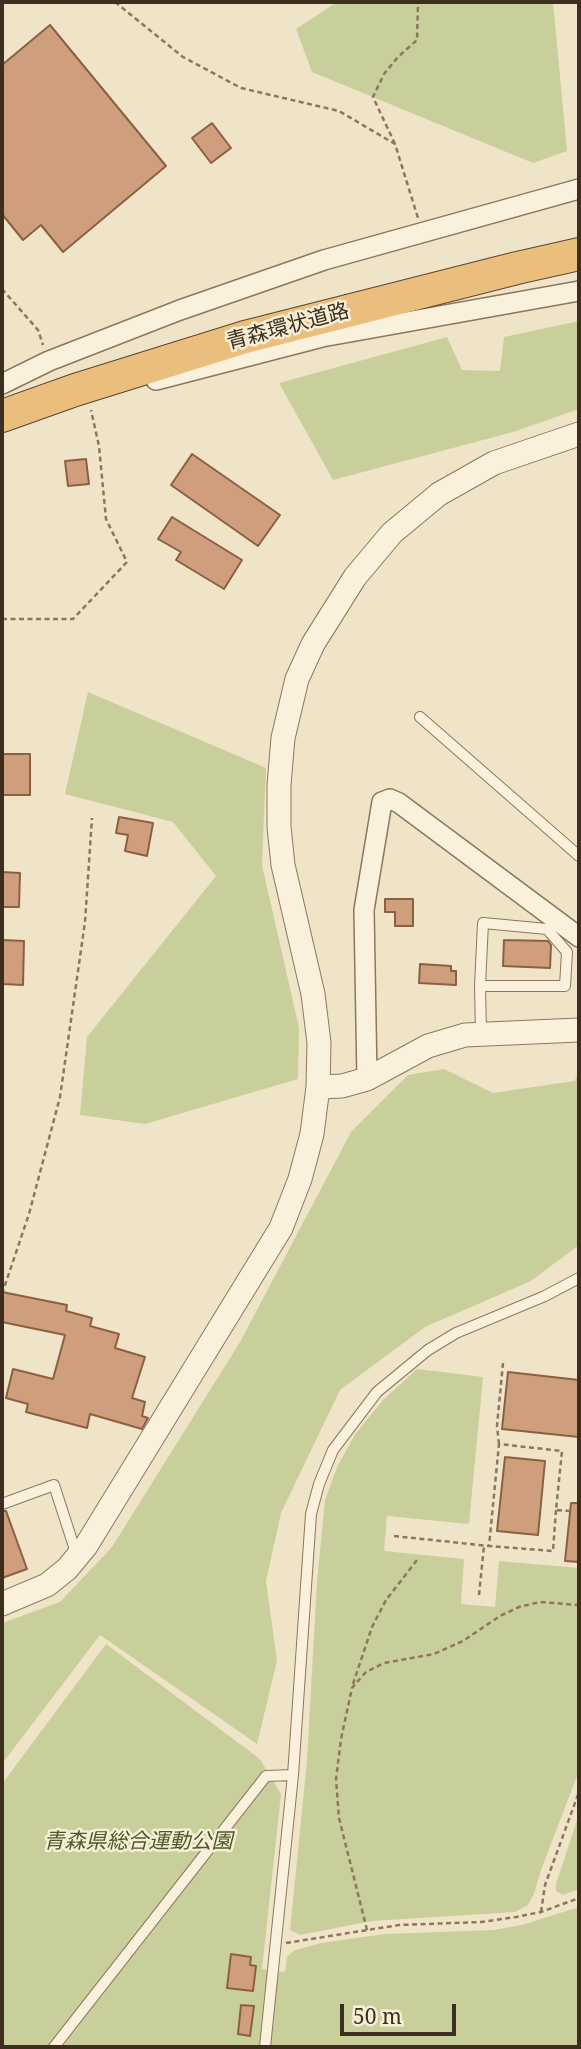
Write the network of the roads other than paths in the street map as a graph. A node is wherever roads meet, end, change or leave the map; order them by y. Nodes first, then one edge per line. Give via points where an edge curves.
1 (579, 189) edge
2 (579, 254) edge
3 (579, 291) edge
4 (2, 384) edge
5 (2, 416) edge
6 (2, 430) edge
7 (579, 434) edge
8 (420, 717) dead end
9 (579, 856) edge
10 (579, 937) edge
11 (480, 986) junction
12 (579, 1030) edge
13 (481, 1034) junction
14 (367, 1079) junction
15 (318, 1087) junction
16 (579, 1278) edge
17 (2, 1504) edge
18 (77, 1557) junction
19 (2, 1604) edge
20 (293, 1775) junction
21 (54, 2047) edge
22 (265, 2047) edge

1 - 4 street via 324,260 180,310
2 - 5 highway, 青森環状道路 via 245,337
3 - 6 street via 322,337 88,400
7 - 15 street via 494,463 439,494 392,533 330,615 297,679 283,738 279,827 283,865 313,994
8 - 9 lane
10 - 14 street via 399,803 382,802 364,910
11 - 11 lane via 483,923 547,929 567,952 565,986
11 - 13 lane
12 - 13 street
13 - 14 street via 428,1046
14 - 15 street
15 - 18 street via 300,1180 281,1228
16 - 20 lane via 428,1350 377,1392 333,1450 311,1514
17 - 18 lane via 54,1485
18 - 19 street via 47,1585
20 - 21 lane via 266,1776
20 - 22 lane

